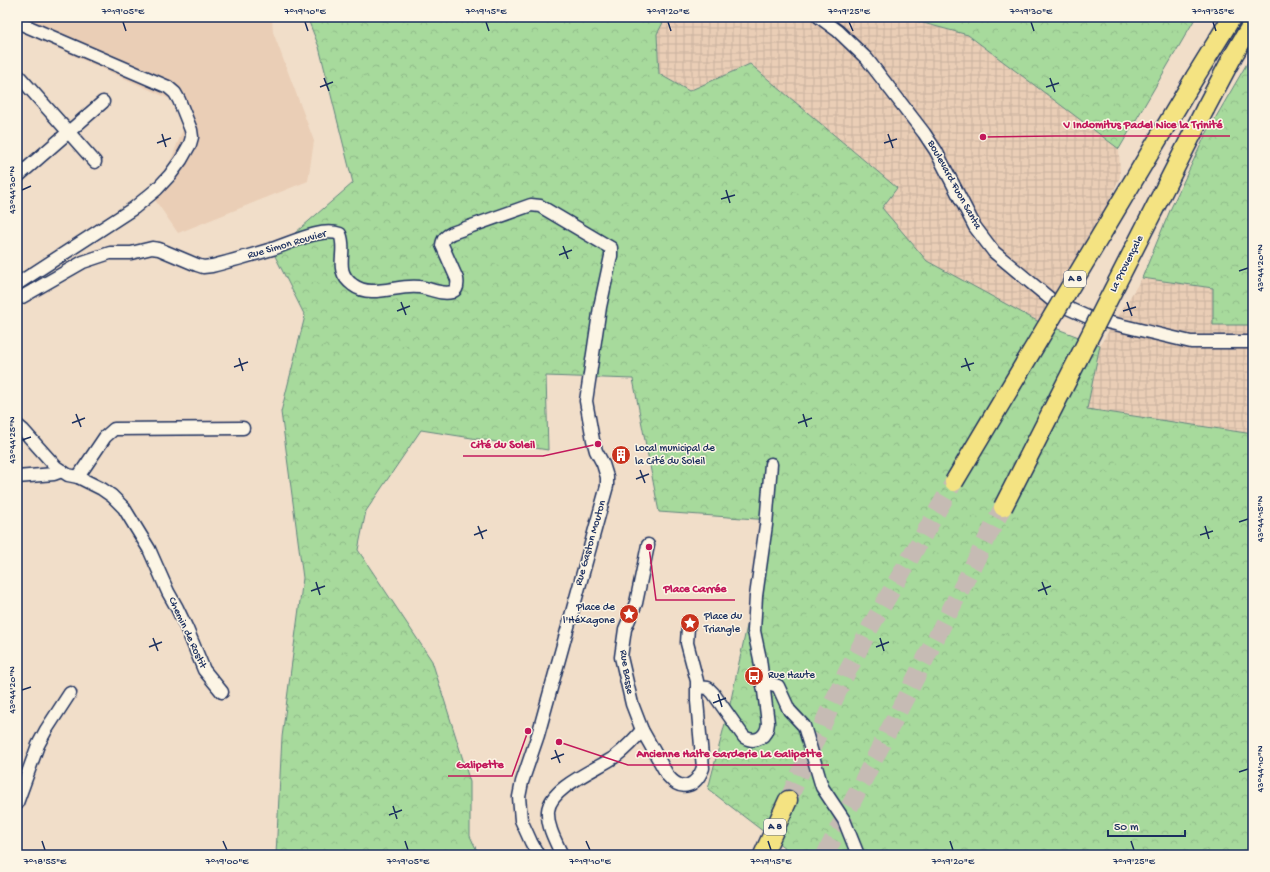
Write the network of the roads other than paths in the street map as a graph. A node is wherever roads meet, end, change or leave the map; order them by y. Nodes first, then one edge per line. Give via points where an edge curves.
1 (819, 17) edge
2 (1232, 17) edge
3 (17, 22) edge
4 (1253, 22) edge
5 (17, 74) edge
6 (103, 102) dead end
7 (69, 132) junction
8 (95, 162) dead end
9 (17, 177) edge
10 (611, 248) joint
11 (17, 284) edge
12 (17, 299) edge
13 (1253, 342) edge
14 (17, 425) edge
15 (243, 428) dead end
16 (772, 464) dead end
17 (62, 471) junction
18 (17, 477) edge
19 (78, 477) junction
20 (954, 482) tunnel mouth
21 (1003, 507) tunnel mouth
22 (648, 545) dead end
23 (688, 627) dead end
24 (763, 686) junction
25 (698, 687) junction
26 (70, 692) dead end
27 (222, 692) dead end
28 (642, 730) junction
29 (788, 800) tunnel mouth
30 (17, 803) edge
31 (538, 855) edge
32 (562, 855) edge
33 (763, 855) edge
34 (858, 855) edge

1 - 13 street, Boulevard Fuon Santa via 867,59 924,133 975,227 994,252 1054,302 1090,318 1190,342
2 - 20 highway, A 8, bridge
3 - 11 street via 168,87 179,100 192,137 181,160 148,198
4 - 21 highway, La Provençale, bridge
5 - 7 street
6 - 7 street
7 - 8 street
7 - 9 street
10 - 12 street, Rue Simon Rouvier via 540,206 531,205 452,232 443,239 442,245 457,279 453,291 437,291 418,286 377,291 360,289 346,278 342,271 342,239 340,234 335,232 320,233 224,263 203,267 159,249 110,253 83,262
10 - 31 street, Rue Gaston Mouton via 586,401 593,440 607,477 607,486 519,797 521,820
14 - 17 street
15 - 19 street via 114,429 105,437
16 - 24 street via 754,631
17 - 18 street
17 - 19 street, Chemin de Rostit
19 - 27 street, Chemin de Rostit via 112,496 121,505 149,549 204,670
22 - 28 street, Rue Basse via 636,603 625,629 622,657 632,704
23 - 25 street via 686,643
24 - 25 street via 767,729 755,740 749,740 739,732 714,693 708,688
24 - 34 street via 778,686 789,710 804,726 822,787 844,820
25 - 28 street, Rue Basse via 703,768 695,782 680,785 673,782
26 - 30 street via 38,745
28 - 32 street via 614,756 555,795 548,810 549,821
29 - 33 highway, A 8

